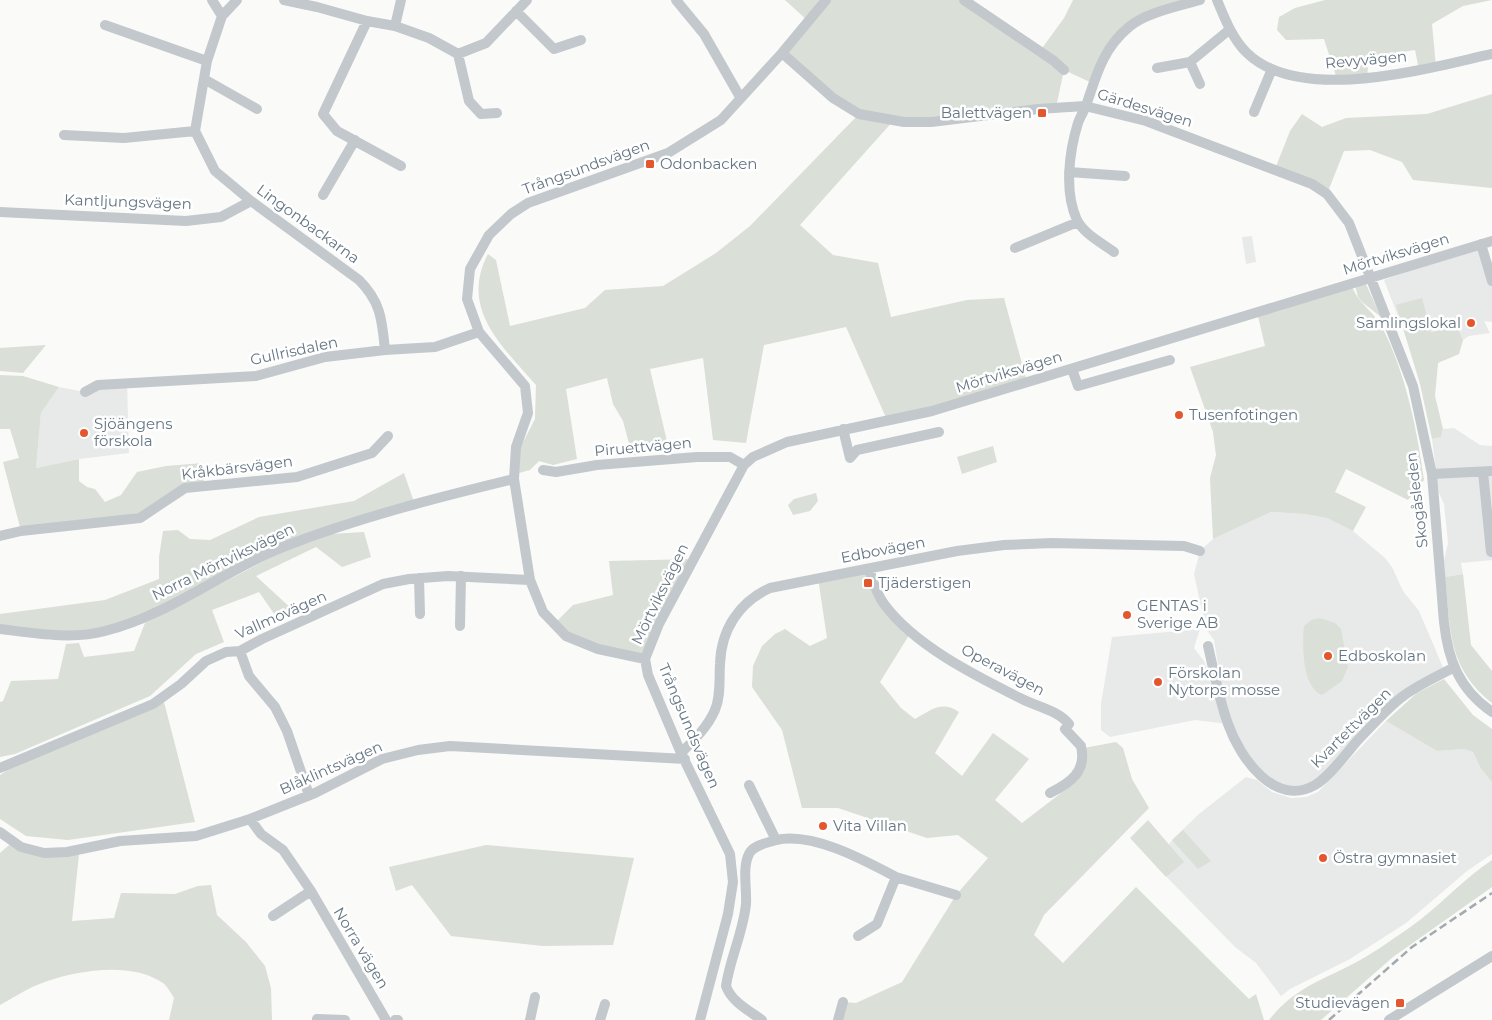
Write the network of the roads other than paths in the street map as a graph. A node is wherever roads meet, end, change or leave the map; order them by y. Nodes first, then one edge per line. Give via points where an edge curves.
1 (212, 0) edge
2 (237, 0) edge
3 (288, 0) edge
4 (401, 0) edge
5 (527, 0) edge
6 (676, 0) edge
7 (826, 0) edge
8 (964, 0) edge
9 (1200, 0) edge
10 (1217, 0) edge
11 (516, 11) junction
12 (222, 16) junction
13 (367, 21) junction
14 (105, 25) dead end
15 (395, 26) junction
16 (1229, 30) junction
17 (581, 40) dead end
18 (782, 53) junction
19 (458, 54) junction
20 (1492, 54) edge
21 (207, 60) junction
22 (1190, 62) junction
23 (1156, 68) dead end
24 (1272, 69) junction
25 (1064, 70) dead end
26 (204, 79) junction
27 (1200, 84) dead end
28 (740, 97) junction
29 (1085, 106) junction
30 (257, 109) dead end
31 (1254, 112) dead end
32 (497, 113) dead end
33 (195, 131) junction
34 (64, 135) dead end
35 (355, 140) junction
36 (401, 166) dead end
37 (1069, 172) junction
38 (1125, 176) dead end
39 (323, 195) dead end
40 (251, 201) junction
41 (0, 212) edge
42 (1078, 222) junction
43 (1492, 241) edge
44 (1481, 244) junction
45 (1015, 248) dead end
46 (1114, 252) dead end
47 (1371, 276) junction
48 (1492, 281) edge
49 (480, 332) junction
50 (385, 350) junction
51 (1170, 360) dead end
52 (1072, 368) junction
53 (85, 392) dead end
54 (842, 429) junction
55 (939, 432) dead end
56 (388, 436) dead end
57 (744, 466) junction
58 (543, 470) dead end
59 (1487, 471) edge
60 (1432, 474) junction
61 (514, 479) junction
62 (0, 536) edge
63 (1200, 551) dead end
64 (1491, 552) edge
65 (869, 569) junction
66 (461, 576) junction
67 (419, 578) junction
68 (530, 580) junction
69 (420, 614) dead end
70 (460, 626) dead end
71 (0, 629) edge
72 (1208, 646) dead end
73 (240, 651) junction
74 (645, 659) junction
75 (1453, 668) junction
76 (1492, 712) edge
77 (683, 756) junction
78 (0, 768) edge
79 (749, 785) dead end
80 (1050, 792) dead end
81 (309, 795) junction
82 (250, 819) junction
83 (0, 832) edge
84 (776, 840) junction
85 (896, 877) junction
86 (311, 891) junction
87 (956, 895) dead end
88 (273, 916) dead end
89 (858, 936) dead end
90 (1492, 956) edge
91 (535, 997) dead end
92 (843, 1002) dead end
93 (605, 1004) dead end
94 (318, 1019) edge
95 (345, 1020) edge
96 (386, 1020) edge
97 (530, 1020) edge
98 (600, 1020) edge
99 (700, 1020) edge
100 (762, 1020) edge
101 (838, 1020) edge
102 (1389, 1020) edge

1 - 12 street
2 - 12 street
3 - 13 street
4 - 15 street
5 - 11 street
6 - 28 street via 704,34
7 - 18 street, Trångsundsvägen
8 - 25 street
9 - 29 street via 1169,8 1130,26 1113,42 1092,83
10 - 16 street, Revyvägen
11 - 17 street via 554,49
11 - 19 street via 486,43
12 - 21 street
13 - 15 street
13 - 35 street via 323,114 337,131
14 - 21 street
15 - 19 street via 429,38
16 - 22 street
16 - 24 street, Revyvägen via 1248,53
18 - 28 street, Trångsundsvägen
18 - 29 street, Gärdesvägen via 833,98 858,114 904,122 931,122
19 - 32 street via 469,101 481,114
20 - 24 street, Revyvägen via 1394,76 1328,80 1294,77
21 - 26 street
22 - 23 street
22 - 27 street
24 - 31 street
26 - 30 street
26 - 33 street
28 - 49 street, Trångsundsvägen via 721,120 668,153 538,198 511,214 489,235 470,270 468,299
29 - 37 street via 1078,122
29 - 47 street, Gärdesvägen via 1146,121 1312,184 1327,194 1349,223
33 - 34 street via 124,138
33 - 40 street, Lingonbackarna via 215,172
35 - 36 street
35 - 39 street
37 - 38 street
37 - 42 street via 1072,203
40 - 41 street, Kantljungsvägen via 221,216 186,221
40 - 50 street, Lingonbackarna via 371,292 380,311
42 - 45 street
42 - 46 street
43 - 44 street, Mörtviksvägen
44 - 47 street, Mörtviksvägen
44 - 48 street
47 - 52 street, Mörtviksvägen
47 - 60 street, Skogåsleden via 1412,386
49 - 50 street, Gullrisdalen via 435,346
49 - 61 street, Trångsundsvägen via 525,386 528,413 516,447
50 - 53 street, Gullrisdalen via 325,357 256,376 112,383 98,385
51 - 52 street via 1078,386
52 - 54 street, Mörtviksvägen via 932,411
54 - 55 street via 850,458 857,450
54 - 57 street, Mörtviksvägen via 787,442 753,457
56 - 62 street, Kråkbärsvägen via 372,453 297,477 185,488 140,518
57 - 58 street, Piruettvägen via 730,458 697,457 597,465 556,472
57 - 74 street, Mörtviksvägen via 659,624
59 - 60 street
59 - 64 street
60 - 75 street, Skogåsleden via 1447,646
61 - 68 street, Trångsundsvägen
61 - 71 street, Norra Mörtviksvägen via 361,520 281,548 156,612 105,632 79,634
63 - 65 street, Edbovägen via 1184,546 1004,545
65 - 77 street, Edbovägen via 770,588 747,601 734,618 725,639 715,709
65 - 80 street, Operavägen via 884,603 911,632 952,660 1023,700 1062,716 1069,724 1065,729 1081,746 1081,764 1077,776
66 - 67 street, Vallmovägen
66 - 68 street, Vallmovägen
66 - 70 street
67 - 69 street
67 - 73 street, Vallmovägen via 383,584
68 - 74 street, Trångsundsvägen via 543,612 566,636 598,649
72 - 75 street, Kvartettvägen via 1228,724 1236,740 1268,783 1290,792 1316,784 1408,692
73 - 78 street, Vallmovägen via 226,652 206,661 153,704
73 - 81 street via 249,676 275,707 287,731
74 - 77 street, Trångsundsvägen via 648,675
75 - 76 street, Skogåsleden
77 - 81 street, Blåklintsvägen via 450,746 382,759
77 - 99 street, Trångsundsvägen via 730,854 732,882 728,914
79 - 84 street
81 - 82 street, Blåklintsvägen
82 - 83 street, Blåklintsvägen via 196,836 120,841 67,852 44,853 20,847
82 - 86 street, Norra vägen via 261,834 283,850
84 - 85 street via 819,844 854,855
84 - 100 street via 761,844 750,852 742,932 726,986 734,1001
85 - 87 street
85 - 89 street via 877,924
86 - 88 street
86 - 96 street, Norra vägen
90 - 102 street
91 - 97 street
92 - 101 street
93 - 98 street
94 - 95 street

